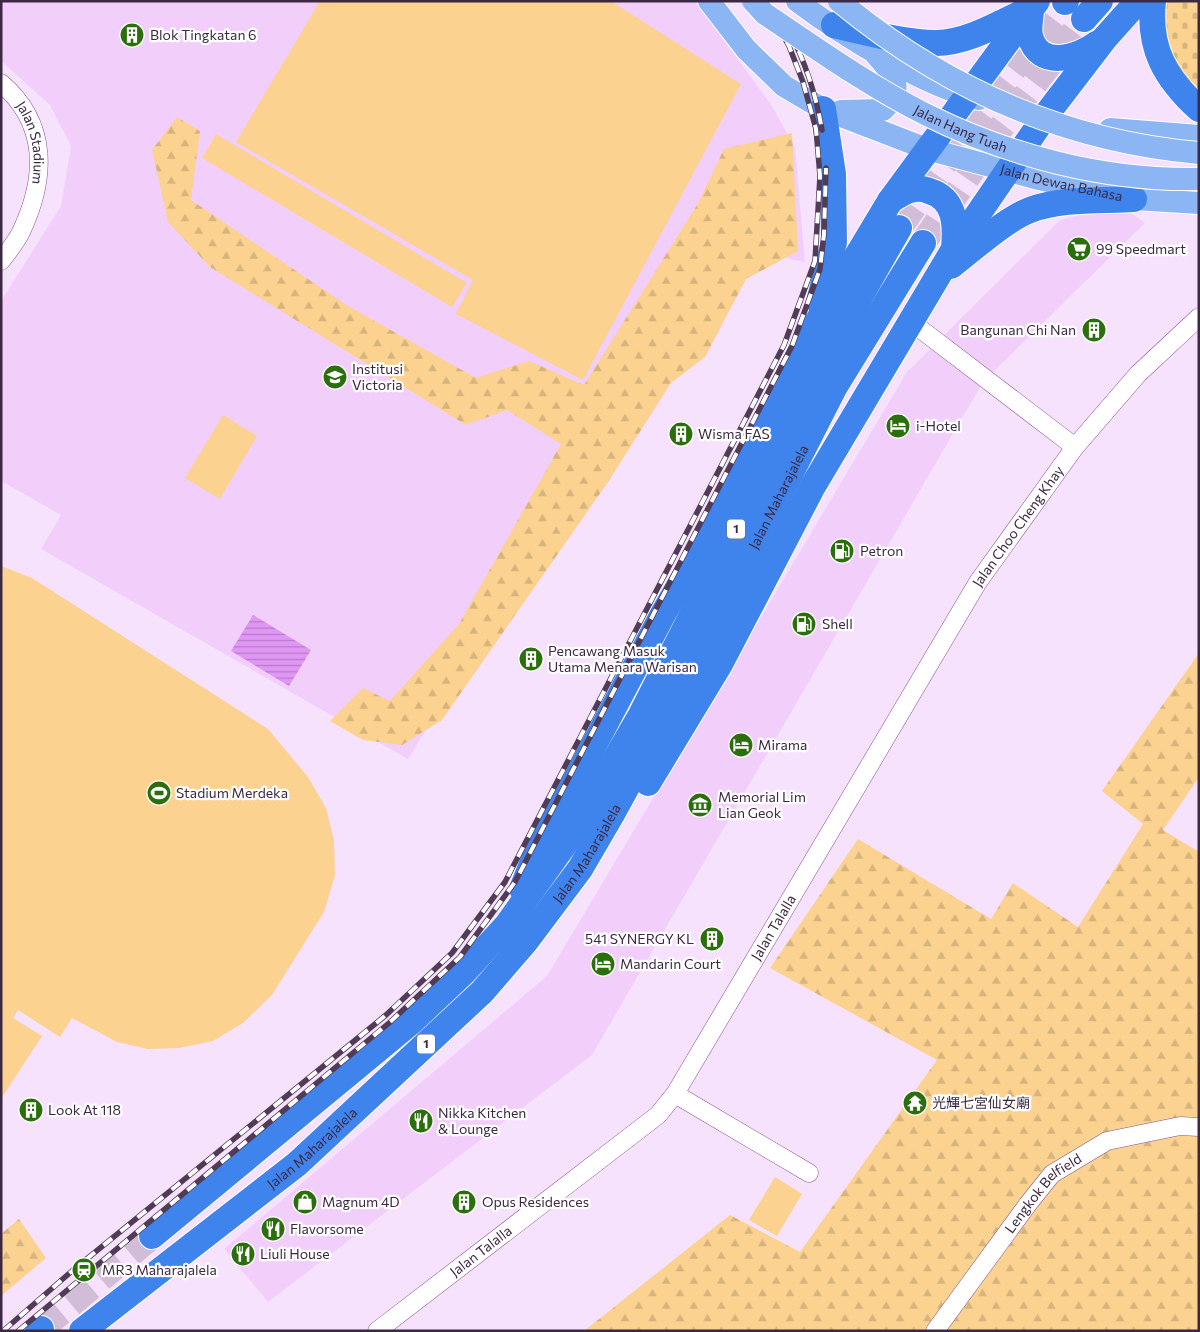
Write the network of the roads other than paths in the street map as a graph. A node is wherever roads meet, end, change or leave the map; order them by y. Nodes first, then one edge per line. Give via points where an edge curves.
1 (709, 1) edge
2 (753, 1) edge
3 (797, 1) edge
4 (1138, 1) edge
5 (1153, 1) edge
6 (1034, 5) edge
7 (836, 13) edge
8 (1105, 38) junction
9 (870, 48) junction
10 (1, 84) edge
11 (966, 96) junction
12 (823, 109) junction
13 (1199, 109) edge
14 (1046, 115) junction
15 (1199, 136) edge
16 (927, 149) junction
17 (1199, 153) edge
18 (1008, 170) junction
19 (1199, 179) edge
20 (1134, 199) junction
21 (890, 201) junction
22 (1197, 204) edge
23 (899, 228) tunnel mouth
24 (923, 243) tunnel mouth
25 (954, 249) junction
26 (1, 261) edge
27 (940, 274) junction
28 (1199, 317) edge
29 (910, 321) junction
30 (807, 338) junction
31 (1075, 447) junction
32 (871, 761) joint
33 (612, 814) junction
34 (507, 925) junction
35 (675, 1094) junction
36 (1199, 1127) edge
37 (809, 1173) dead end
38 (152, 1236) tunnel mouth
39 (82, 1331) edge
40 (377, 1331) edge
41 (935, 1331) edge

1 - 12 main road via 746,50 784,86
2 - 19 main road, Jalan Hang Tuah, bridge via 765,14 859,77 925,114 984,140 1043,159 1092,170 1168,180
3 - 7 main road
4 - 8 highway
5 - 13 highway via 1152,29 1160,59 1178,90
6 - 7 highway via 974,34 936,43 874,35
6 - 8 highway via 1030,35 1036,49 1046,55 1058,59 1072,57 1086,52
6 - 11 highway
7 - 9 main road
7 - 17 main road, bridge via 864,21 936,71 1050,123 1134,146
8 - 14 highway
9 - 11 main road
9 - 12 main road via 892,72 896,83 893,100 883,110 849,112
10 - 26 street, Jalan Stadium via 16,96 34,130 40,154 35,193 20,233
11 - 14 main road
11 - 16 highway
12 - 16 main road
12 - 30 highway via 833,174 834,242 823,291
14 - 15 main road via 1127,132
14 - 18 highway
16 - 18 main road, Jalan Dewan Bahasa
16 - 21 highway
18 - 20 main road, Jalan Dewan Bahasa
18 - 25 highway
20 - 22 main road, Jalan Dewan Bahasa
20 - 27 highway via 1058,204 1030,210
21 - 25 highway via 910,190 922,188 945,199 953,213
21 - 30 highway
23 - 34 highway, Jalan Maharajalela / 1 via 808,388 641,715 574,831
24 - 33 highway, Jalan Maharajalela / 1 via 834,388 686,679
25 - 27 highway
27 - 29 highway
28 - 31 street, Jalan Choo Cheng Khay via 1138,374
29 - 31 street
29 - 33 highway via 813,486 720,664 647,785
30 - 34 highway via 700,550 534,859
31 - 32 street, Jalan Choo Cheng Khay via 978,582
32 - 35 street, Jalan Talalla
33 - 39 highway, Jalan Maharajalela / 1 via 580,869 526,941 482,992 297,1164
34 - 38 highway, Jalan Maharajalela / 1 via 411,1022
35 - 37 street
35 - 40 street, Jalan Talalla via 638,1130
36 - 41 street, Lengkok Belfield via 1180,1126 1107,1141 1052,1174

